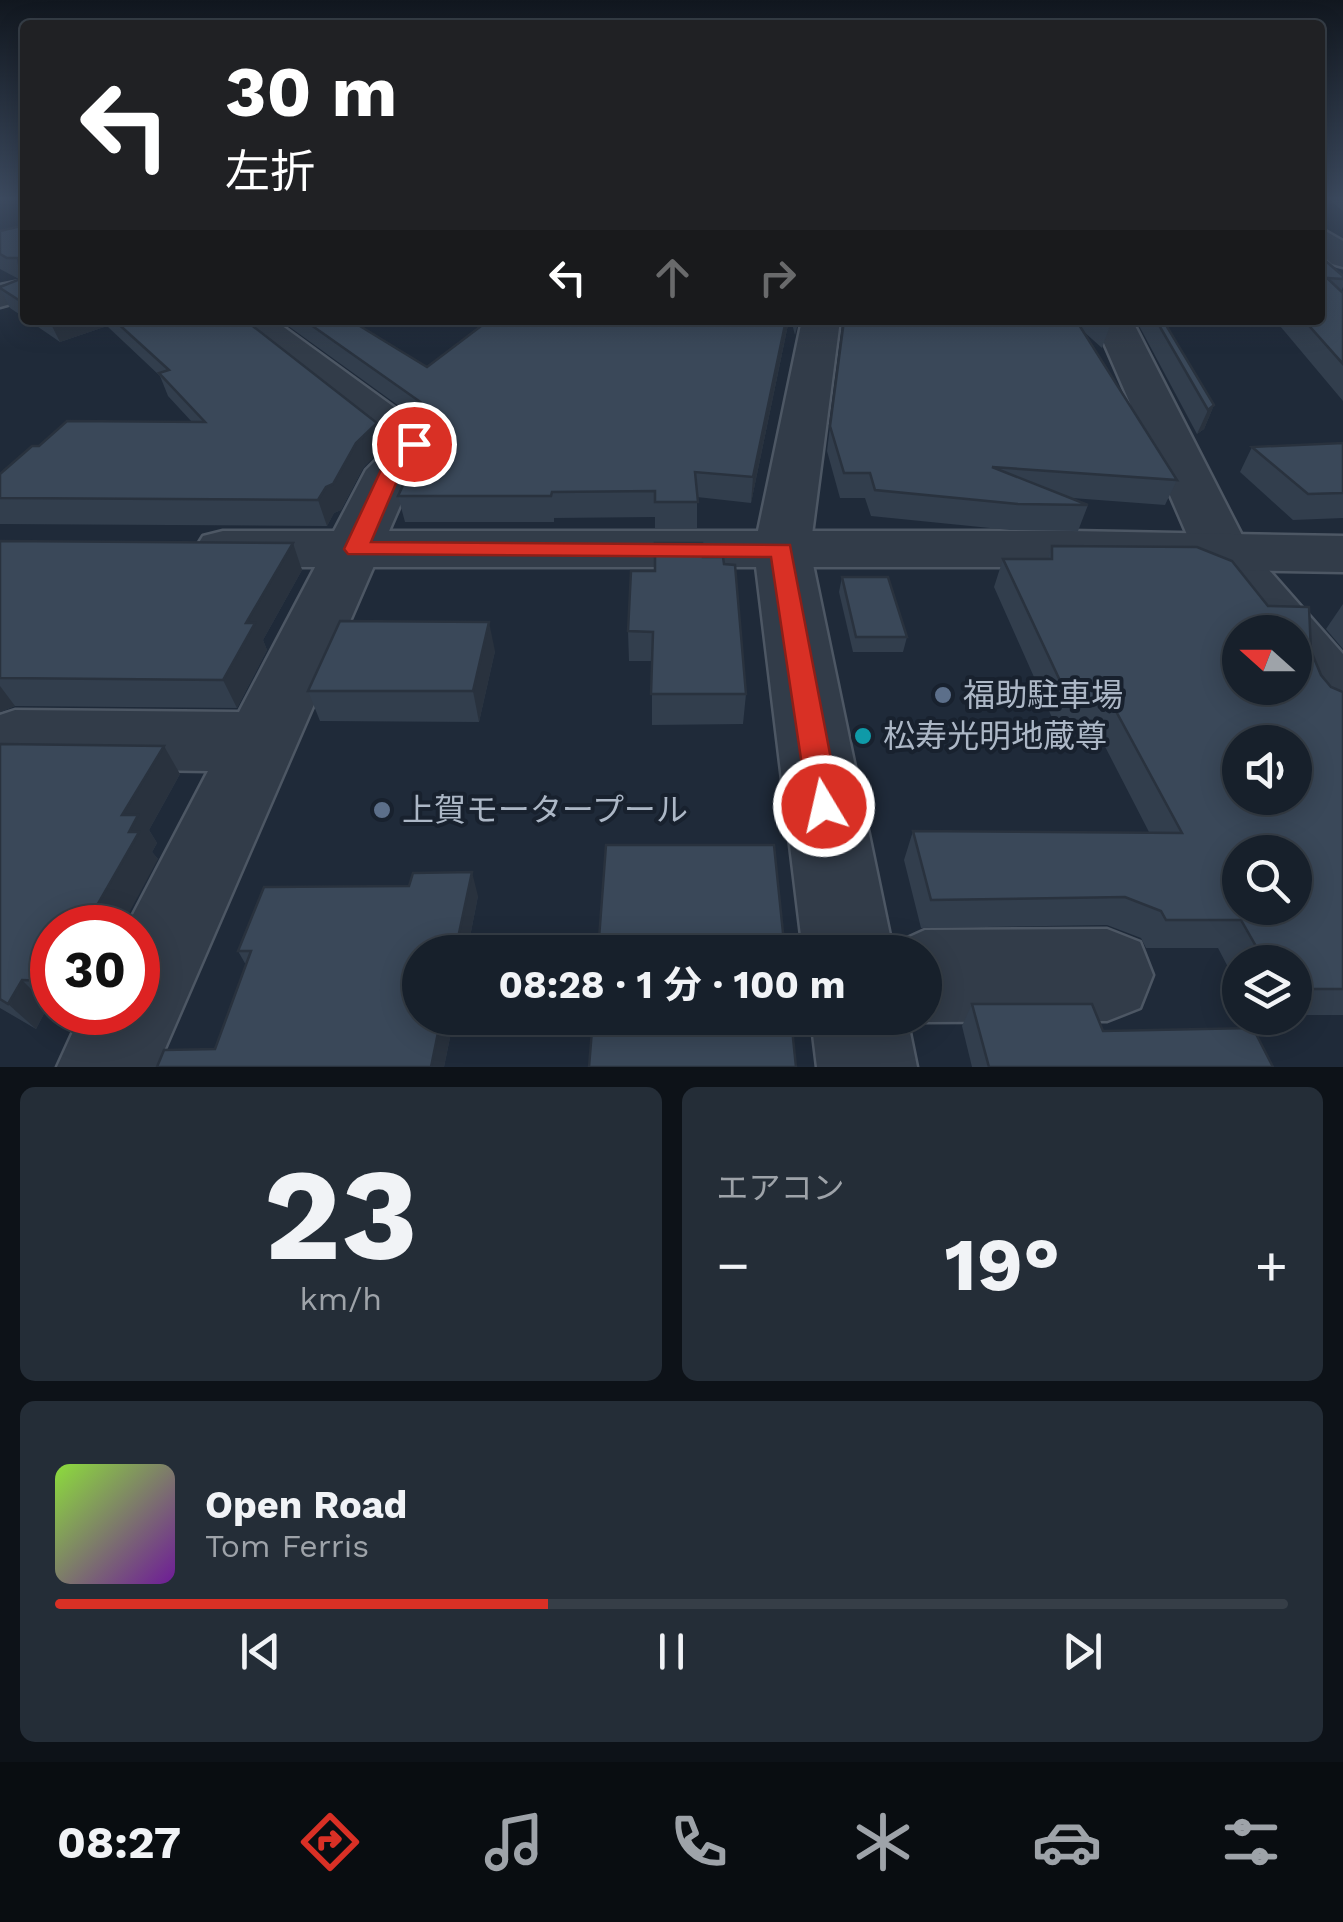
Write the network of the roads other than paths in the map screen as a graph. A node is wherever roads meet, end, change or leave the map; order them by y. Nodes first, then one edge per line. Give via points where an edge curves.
1 (257, 325) edge
2 (819, 325) edge
3 (1114, 325) edge
4 (180, 548) edge
5 (356, 549) junction
6 (782, 550) junction
7 (1223, 553) junction
8 (1343, 554) edge
9 (1274, 615) edge
10 (1312, 663) edge
11 (1343, 701) edge
12 (15, 740) edge
13 (260, 742) junction
14 (845, 935) edge
15 (160, 955) edge
16 (942, 976) edge
17 (1107, 976) dead end
18 (122, 1035) edge
19 (862, 1035) edge
20 (107, 1067) edge
21 (867, 1067) edge

1 - 5 street via 414,444 407,460 391,470
2 - 6 street
3 - 7 street
4 - 5 street
5 - 6 street
5 - 13 street
6 - 7 street
6 - 14 street
7 - 8 street
7 - 9 street
10 - 11 street
12 - 13 street
13 - 15 street
16 - 17 street
18 - 20 street
19 - 21 street

